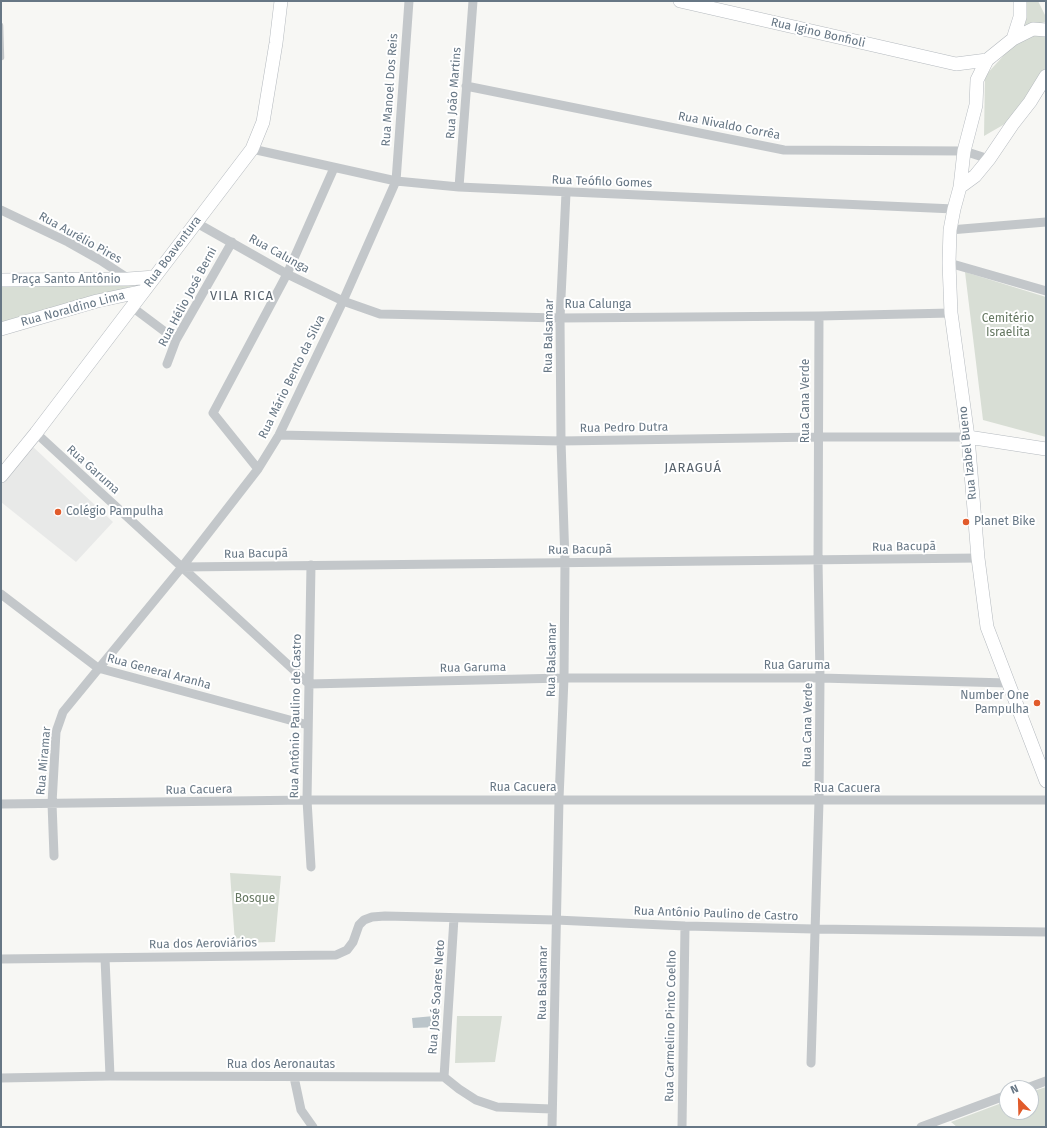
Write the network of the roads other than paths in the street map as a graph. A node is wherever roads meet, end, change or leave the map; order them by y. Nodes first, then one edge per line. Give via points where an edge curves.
1 (281, 1) edge
2 (409, 1) edge
3 (473, 1) edge
4 (680, 1) edge
5 (1020, 1) edge
6 (1, 25) edge
7 (1046, 30) edge
8 (1013, 39) junction
9 (2, 58) dead end
10 (987, 60) junction
11 (956, 64) junction
12 (1046, 76) edge
13 (977, 80) junction
14 (466, 86) junction
15 (252, 149) junction
16 (964, 151) junction
17 (989, 159) junction
18 (334, 168) junction
19 (396, 181) junction
20 (459, 187) junction
21 (960, 187) junction
22 (566, 193) junction
23 (954, 209) junction
24 (1, 210) edge
25 (195, 222) junction
26 (1046, 222) edge
27 (950, 230) junction
28 (232, 242) junction
29 (949, 263) junction
30 (287, 274) junction
31 (155, 277) junction
32 (128, 279) junction
33 (1, 280) edge
34 (144, 291) junction
35 (1046, 291) edge
36 (343, 301) junction
37 (132, 307) junction
38 (951, 312) junction
39 (819, 316) junction
40 (560, 318) junction
41 (1, 329) edge
42 (176, 340) junction
43 (167, 364) dead end
44 (36, 433) junction
45 (279, 435) junction
46 (818, 437) junction
47 (968, 437) junction
48 (561, 441) junction
49 (1046, 449) edge
50 (258, 469) junction
51 (1, 476) edge
52 (978, 558) junction
53 (818, 560) junction
54 (565, 562) junction
55 (311, 565) junction
56 (182, 567) junction
57 (1, 594) edge
58 (98, 668) junction
59 (564, 678) junction
60 (820, 678) junction
61 (1008, 683) junction
62 (309, 684) junction
63 (308, 725) junction
64 (1046, 781) edge
65 (307, 800) junction
66 (560, 800) junction
67 (1046, 800) edge
68 (818, 801) junction
69 (1, 804) edge
70 (52, 804) junction
71 (54, 856) dead end
72 (311, 867) dead end
73 (385, 916) joint
74 (454, 918) junction
75 (556, 920) junction
76 (685, 926) junction
77 (814, 929) junction
78 (1046, 932) edge
79 (105, 958) junction
80 (1, 959) edge
81 (811, 1062) dead end
82 (110, 1076) junction
83 (294, 1077) junction
84 (444, 1077) junction
85 (1, 1078) edge
86 (999, 1098) edge
87 (552, 1109) junction
88 (938, 1124) edge
89 (313, 1127) edge
90 (552, 1127) edge
91 (682, 1127) edge
92 (921, 1127) edge

1 - 15 street, Rua Boaventura via 263,122
2 - 19 street, Rua Manoel Dos Reis
3 - 14 street, Rua João Martins
4 - 11 street, Rua Igino Bonfioli
5 - 8 street via 1020,17
6 - 9 lane
7 - 8 street via 1033,29
8 - 10 street
10 - 11 street, Rua Igino Bonfioli
10 - 13 street
11 - 13 street, Rua Igino Bonfioli
12 - 17 street
13 - 16 street, Rua Izabel Bueno via 976,105
14 - 16 street, Rua Nivaldo Corrêa via 784,150
14 - 20 street, Rua João Martins
15 - 18 street, Rua Teófilo Gomes
15 - 25 street, Rua Boaventura
16 - 17 street, Rua Nivaldo Corrêa
16 - 21 street, Rua Izabel Bueno
17 - 21 street via 976,176
18 - 19 street, Rua Teófilo Gomes
18 - 30 street
19 - 20 street, Rua Teófilo Gomes
19 - 36 street, Rua Mário Bento da Silva
20 - 22 street, Rua Teófilo Gomes
21 - 23 street, Rua Izabel Bueno
22 - 23 street, Rua Teófilo Gomes
22 - 40 street, Rua Balsamar
23 - 27 street, Rua Izabel Bueno
24 - 32 street, Rua Aurélio Pires via 68,242
25 - 28 street, Rua Calunga
25 - 31 street, Rua Boaventura
26 - 27 street
27 - 29 street, Rua Izabel Bueno
28 - 30 street, Rua Calunga
28 - 42 street, Rua Hélio José Berni
29 - 35 street
29 - 38 street, Rua Izabel Bueno
30 - 36 street, Rua Calunga
30 - 50 street via 213,413
31 - 32 street, Praça Santo Antônio
31 - 34 street, Rua Boaventura
32 - 33 street, Praça Santo Antônio
32 - 34 street, Rua Aurélio Pires
34 - 37 street, Rua Boaventura
34 - 41 street, Rua Noraldino Lima via 96,301
36 - 40 street, Rua Calunga via 380,314
36 - 45 street, Rua Mário Bento da Silva
37 - 42 street
37 - 44 street, Rua Boaventura
38 - 39 street, Rua Calunga
38 - 47 street, Rua Izabel Bueno
39 - 40 street, Rua Calunga
39 - 46 street, Rua Cana Verde
40 - 48 street, Rua Balsamar
42 - 43 street, Rua Hélio José Berni
44 - 51 street, Rua Boaventura
44 - 56 street, Rua Garuma
45 - 48 street, Rua Pedro Dutra
45 - 50 street, Rua Mário Bento da Silva
46 - 47 street, Rua Pedro Dutra
46 - 48 street, Rua Pedro Dutra
46 - 53 street, Rua Cana Verde
47 - 49 street
47 - 52 street, Rua Izabel Bueno
48 - 54 street, Rua Balsamar
50 - 56 street, Rua Mário Bento da Silva
52 - 53 street, Rua Bacupã
52 - 61 street, Rua Izabel Bueno via 987,627
53 - 54 street, Rua Bacupã
53 - 60 street, Rua Cana Verde
54 - 55 street, Rua Bacupã
54 - 59 street, Rua Balsamar
55 - 56 street, Rua Bacupã
55 - 62 street, Rua Antônio Paulino de Castro
56 - 58 street, Rua Miramar
56 - 62 street, Rua Garuma
57 - 58 street, Rua General Aranha
58 - 63 street, Rua General Aranha
58 - 70 street, Rua Miramar via 60,719 56,732
59 - 60 street, Rua Garuma
59 - 62 street, Rua Garuma
59 - 66 street, Rua Balsamar
60 - 61 street, Rua Garuma
60 - 68 street, Rua Cana Verde
61 - 64 street, Rua Izabel Bueno
62 - 63 street, Rua Antônio Paulino de Castro
63 - 65 street, Rua Antônio Paulino de Castro
65 - 66 street, Rua Cacuera
65 - 70 street, Rua Cacuera
65 - 72 street, Rua Antônio Paulino de Castro
66 - 68 street, Rua Cacuera
66 - 75 street, Rua Balsamar
67 - 68 street, Rua Cacuera
68 - 77 street, Rua Cana Verde
69 - 70 street, Rua Cacuera
70 - 71 street, Rua Miramar
73 - 74 street, Rua Antônio Paulino de Castro
73 - 79 street, Rua dos Aeroviários via 364,920 347,950 336,955
74 - 75 street, Rua Antônio Paulino de Castro
74 - 84 street, Rua José Soares Neto
75 - 76 street, Rua Antônio Paulino de Castro
75 - 87 street, Rua Balsamar
76 - 77 street, Rua Antônio Paulino de Castro
76 - 91 street, Rua Carmelino Pinto Coelho
77 - 78 street, Rua Antônio Paulino de Castro
77 - 81 street, Rua Cana Verde
79 - 80 street, Rua dos Aeroviários
79 - 82 street
82 - 83 street, Rua dos Aeronautas
82 - 85 street, Rua dos Aeronautas
83 - 84 street, Rua dos Aeronautas
83 - 89 street via 301,1110
84 - 87 street via 476,1100 498,1106
86 - 88 street
87 - 90 street, Rua Balsamar
88 - 92 street

